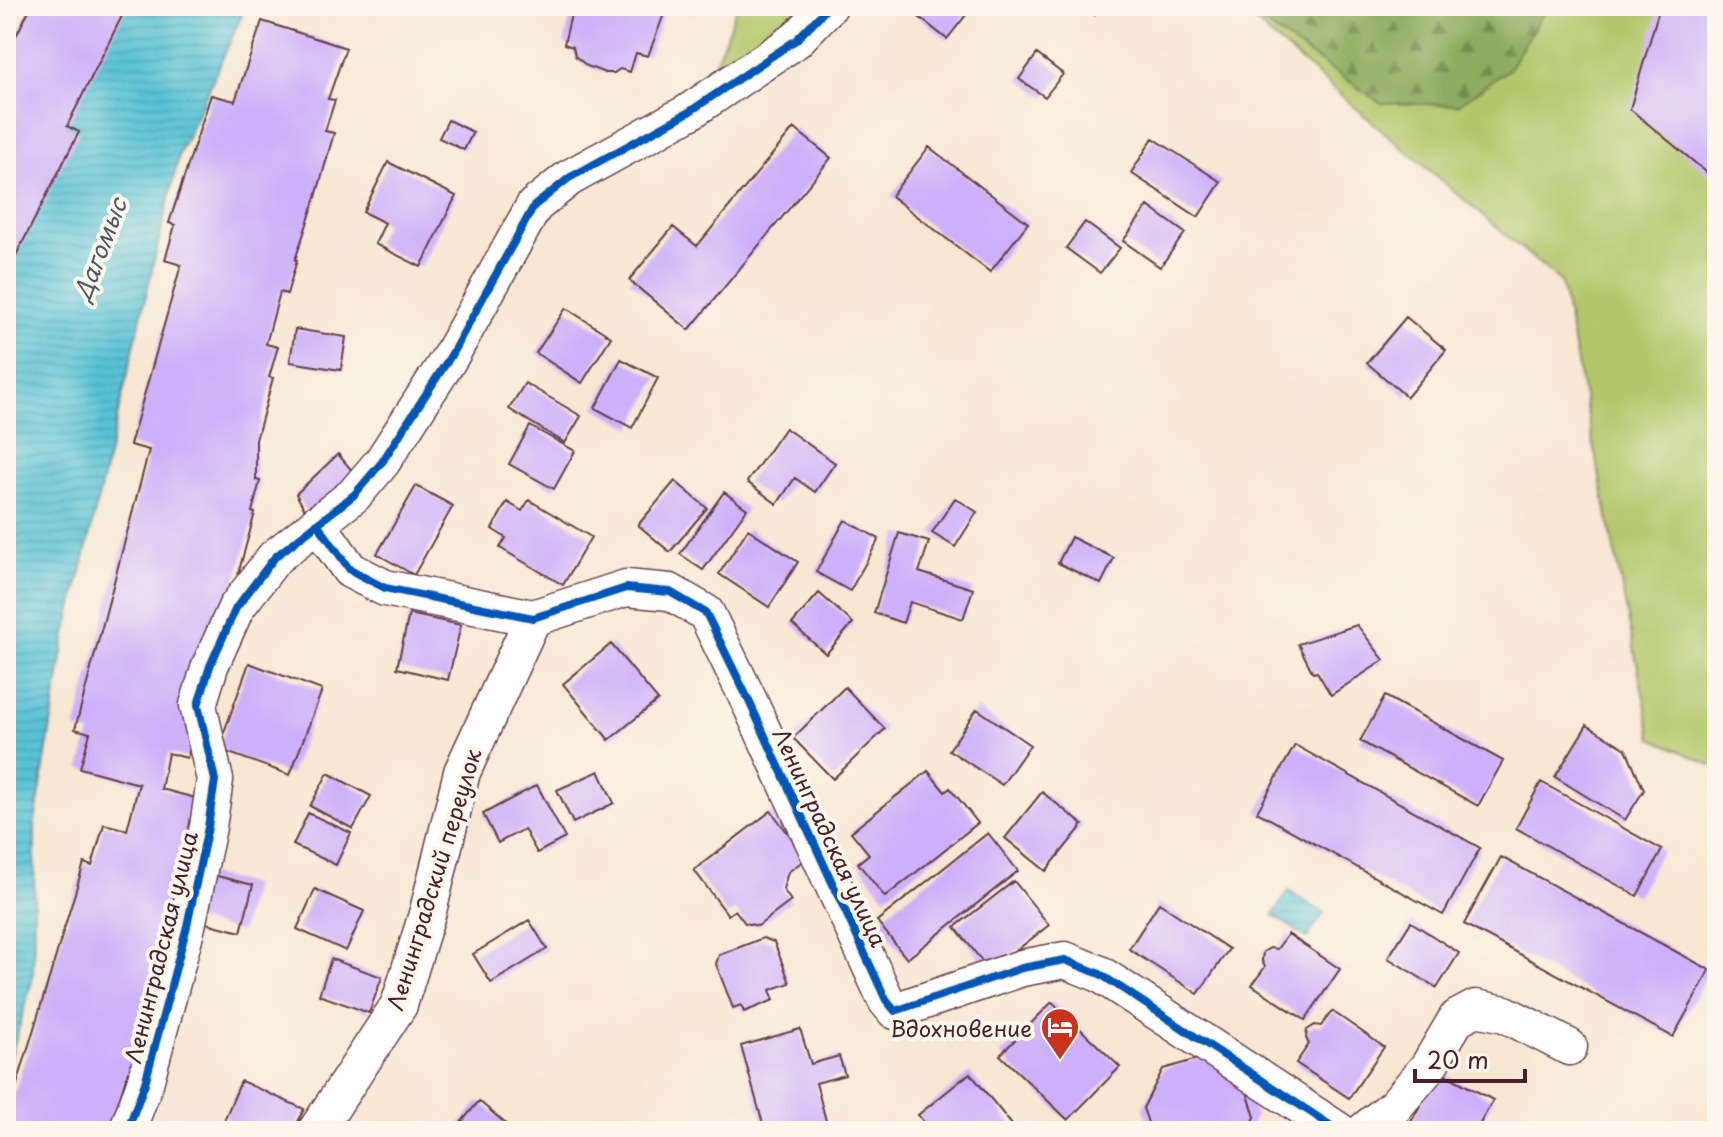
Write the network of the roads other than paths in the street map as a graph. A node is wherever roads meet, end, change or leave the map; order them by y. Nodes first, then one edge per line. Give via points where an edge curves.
1 (829, 6) edge
2 (317, 523) junction
3 (533, 618) junction
4 (1569, 1047) dead end
5 (127, 1131) edge
6 (316, 1131) edge
7 (1339, 1131) edge
8 (1364, 1131) edge

1 - 2 street, Ленинградская улица via 796,40 689,112 569,178 534,206 450,357 382,462 354,495
2 - 3 street, Ленинградская улица via 350,570 385,588
2 - 5 street, Ленинградская улица via 275,557 236,608 210,666 198,705 215,780 208,827 157,1040
3 - 6 street, Ленинградский переулок via 462,772 399,1005
3 - 7 street, Ленинградская улица via 626,588 670,592 706,613 895,1011 1022,968 1065,960 1100,974
4 - 8 street via 1505,1014 1476,1008 1457,1018 1428,1067 1395,1106

